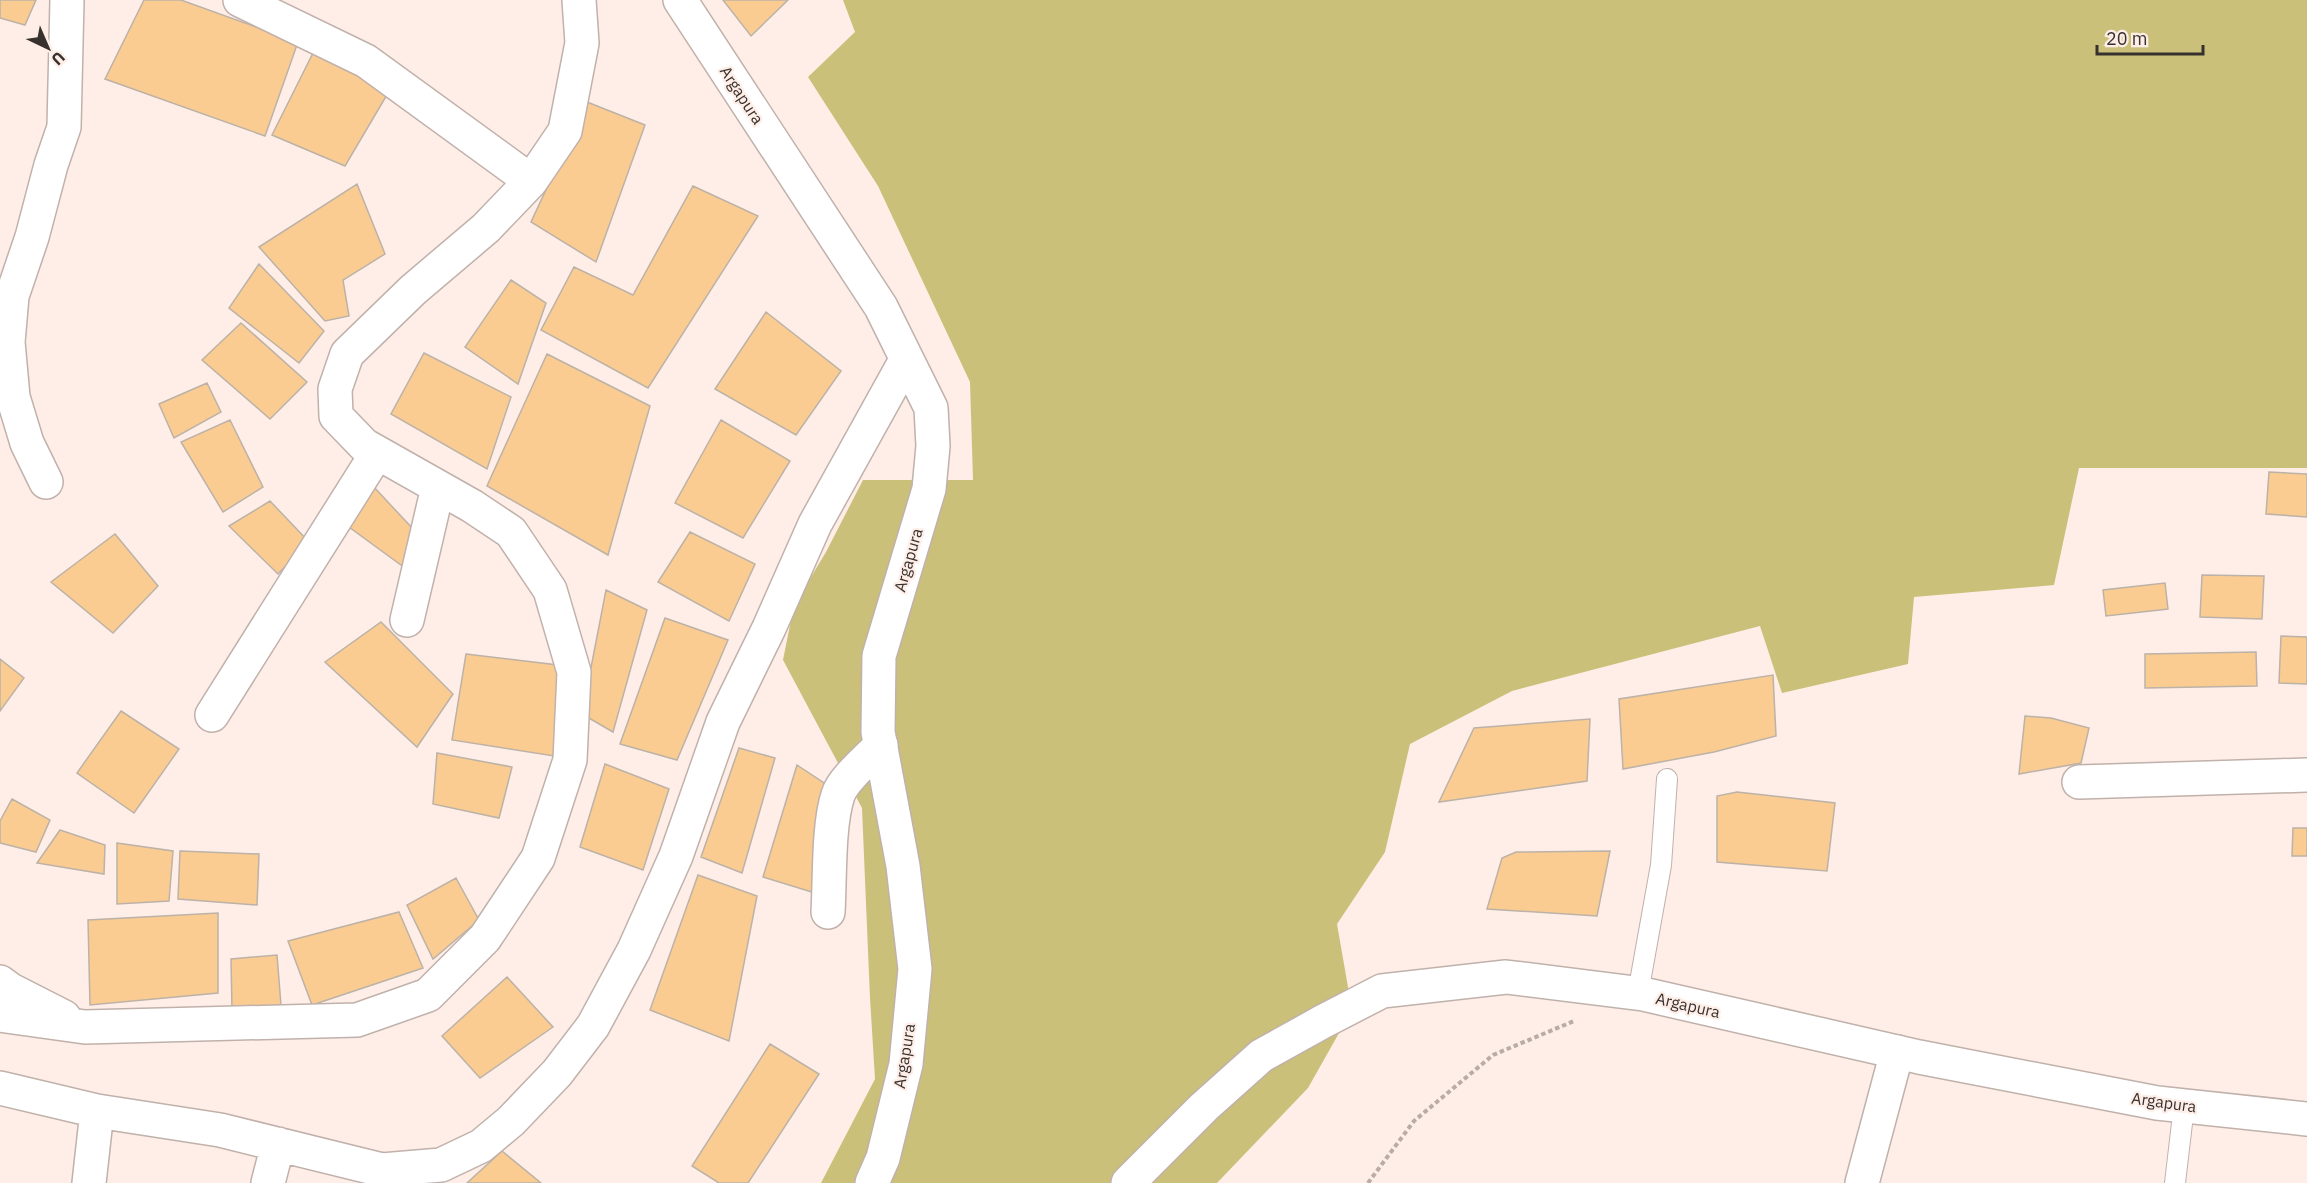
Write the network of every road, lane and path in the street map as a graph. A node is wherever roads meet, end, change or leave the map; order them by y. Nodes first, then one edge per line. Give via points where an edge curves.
1 (67, 0) edge
2 (240, 0) edge
3 (579, 0) edge
4 (680, 0) edge
5 (531, 181) junction
6 (906, 360) junction
7 (377, 453) junction
8 (46, 482) dead end
9 (438, 487) junction
10 (407, 620) dead end
11 (212, 715) dead end
12 (881, 745) junction
13 (2307, 775) edge
14 (1667, 779) dead end
15 (2079, 782) dead end
16 (828, 912) dead end
17 (0, 982) edge
18 (1638, 993) junction
19 (0, 1015) edge
20 (1577, 1020) dead end
21 (85, 1027) junction
22 (1897, 1053) junction
23 (0, 1088) edge
24 (2184, 1106) junction
25 (97, 1111) junction
26 (2307, 1119) edge
27 (278, 1144) junction
28 (89, 1183) edge
29 (268, 1183) edge
30 (872, 1183) edge
31 (1128, 1183) edge
32 (1368, 1183) edge
33 (1862, 1183) edge
34 (2175, 1183) edge

1 - 8 main road via 64,127 12,296 8,342 13,397 27,443
2 - 5 main road via 366,61
3 - 5 main road via 582,43 565,131
4 - 6 main road, Argapura via 881,307
5 - 7 main road via 486,228 413,290 347,354 335,389 336,416 364,446
6 - 12 main road, Argapura via 932,408 933,446 928,489 879,656
6 - 27 main road via 815,524 723,722 676,856 634,950 593,1026 557,1073 481,1146 441,1165 382,1170
7 - 9 main road
7 - 11 main road
9 - 10 main road
9 - 21 main road via 511,532 550,590 574,672 570,760 538,858 485,938 428,994 408,1002 357,1020
12 - 16 main road via 838,793
12 - 30 main road, Argapura via 903,866 915,969 906,1064 883,1158
13 - 15 main road
14 - 18 lane via 1660,865
17 - 21 main road
18 - 22 main road, Argapura
18 - 31 main road, Argapura via 1506,977 1382,991 1261,1056
19 - 21 main road
20 - 32 path via 1493,1055 1414,1120
22 - 24 main road, Argapura
22 - 33 main road
23 - 25 main road
24 - 26 main road, Argapura
24 - 34 lane
25 - 27 main road via 220,1130
25 - 28 main road
27 - 29 main road

